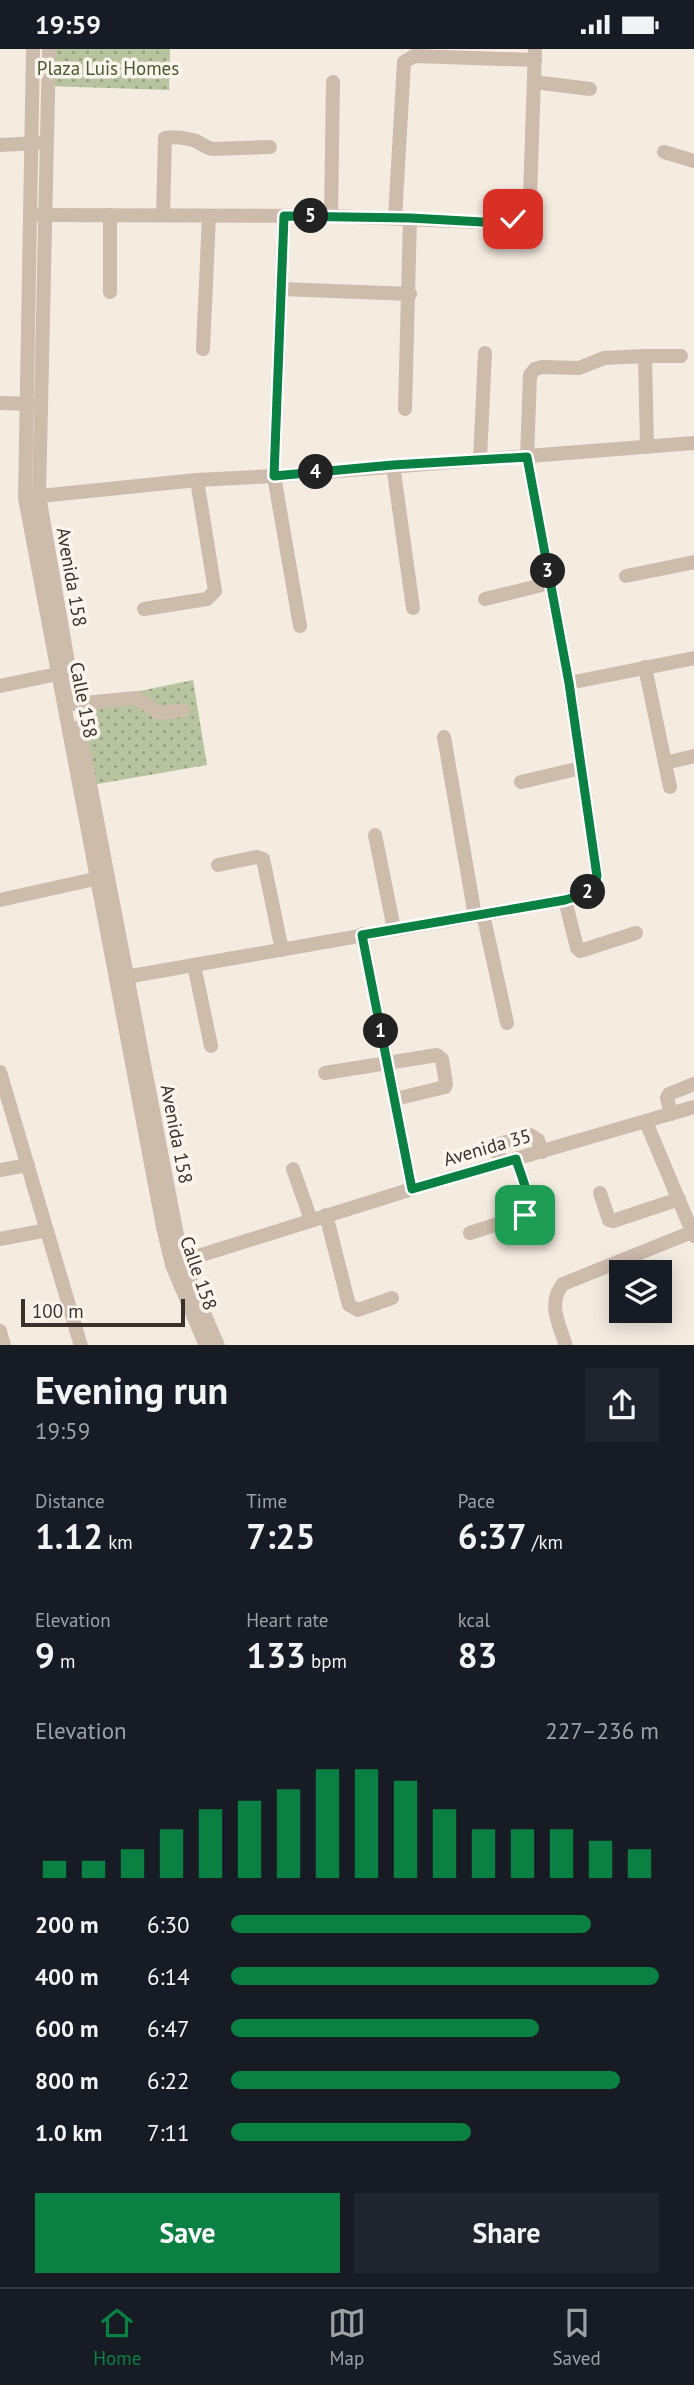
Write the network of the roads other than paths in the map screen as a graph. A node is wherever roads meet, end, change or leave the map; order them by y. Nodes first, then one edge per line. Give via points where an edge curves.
1 (33, 49) edge
2 (49, 49) edge
3 (535, 55) edge
4 (333, 82) dead end
5 (534, 82) junction
6 (590, 89) dead end
7 (39, 143) junction
8 (0, 145) edge
9 (270, 147) dead end
10 (664, 152) dead end
11 (694, 161) edge
12 (37, 215) junction
13 (110, 215) junction
14 (163, 215) junction
15 (209, 216) junction
16 (284, 216) junction
17 (331, 216) junction
18 (395, 218) junction
19 (410, 218) junction
20 (281, 289) junction
21 (110, 292) dead end
22 (410, 293) junction
23 (203, 349) dead end
24 (485, 353) dead end
25 (645, 356) junction
26 (681, 356) dead end
27 (0, 404) edge
28 (34, 404) junction
29 (405, 409) dead end
30 (694, 443) edge
31 (647, 447) junction
32 (527, 457) junction
33 (480, 459) junction
34 (393, 465) junction
35 (274, 476) junction
36 (197, 479) junction
37 (32, 497) junction
38 (694, 562) edge
39 (626, 576) dead end
40 (550, 583) junction
41 (485, 599) dead end
42 (413, 608) dead end
43 (144, 609) dead end
44 (300, 627) dead end
45 (694, 658) edge
46 (645, 667) junction
47 (64, 672) junction
48 (569, 683) junction
49 (0, 686) edge
50 (75, 704) junction
51 (183, 710) dead end
52 (444, 737) dead end
53 (694, 756) edge
54 (665, 763) junction
55 (581, 768) junction
56 (521, 782) dead end
57 (670, 787) dead end
58 (375, 835) dead end
59 (218, 865) dead end
60 (104, 877) junction
61 (0, 900) edge
62 (565, 900) junction
63 (479, 915) junction
64 (394, 929) junction
65 (636, 933) dead end
66 (362, 935) junction
67 (282, 950) junction
68 (194, 965) junction
69 (122, 978) junction
70 (507, 1023) dead end
71 (211, 1046) dead end
72 (387, 1063) junction
73 (0, 1072) edge
74 (325, 1073) dead end
75 (694, 1084) edge
76 (3, 1094) edge
77 (395, 1099) junction
78 (694, 1107) edge
79 (671, 1114) junction
80 (646, 1122) junction
81 (541, 1152) junction
82 (516, 1159) junction
83 (501, 1163) junction
84 (28, 1165) junction
85 (293, 1169) dead end
86 (0, 1170) edge
87 (412, 1189) junction
88 (600, 1193) dead end
89 (678, 1199) junction
90 (319, 1218) junction
91 (47, 1230) junction
92 (470, 1233) dead end
93 (693, 1234) edge
94 (0, 1239) edge
95 (177, 1263) junction
96 (392, 1298) dead end
97 (81, 1345) edge
98 (206, 1345) edge
99 (218, 1345) edge
100 (566, 1345) edge

1 - 7 street, Calle 158
2 - 7 street
3 - 5 street
3 - 18 street via 414,56 404,62
4 - 17 street
5 - 6 street
5 - 19 street via 530,197 521,213 501,223
7 - 8 street
7 - 12 street, Calle 158
9 - 14 street via 213,149 199,142 165,138
10 - 11 street
12 - 13 street
12 - 28 street, Calle 158
13 - 14 street
13 - 21 street
14 - 15 street
15 - 16 street
15 - 23 street
16 - 17 street
16 - 20 street
17 - 18 street
18 - 19 street
19 - 22 street
20 - 22 street
20 - 35 street
22 - 29 street
24 - 33 street
25 - 26 street
25 - 31 street
25 - 32 street via 604,358 587,366 542,367 532,372
27 - 28 street
28 - 37 street, Calle 158
30 - 31 street
31 - 32 street
32 - 33 street
32 - 40 street
33 - 34 street
34 - 35 street
34 - 42 street
35 - 36 street
35 - 44 street
36 - 37 street
36 - 43 street via 215,591 206,599
37 - 47 street, Calle 158
38 - 39 street
40 - 41 street
40 - 48 street
45 - 46 street
46 - 48 street
46 - 54 street
47 - 49 street
47 - 50 street, Avenida 158
47 - 60 street, Calle 158
48 - 55 street
50 - 51 street via 136,698 163,714
50 - 60 street, Avenida 158
52 - 63 street
53 - 54 street
54 - 57 street
55 - 56 street
55 - 62 street via 597,876 588,893
58 - 64 street
59 - 67 street via 263,859
60 - 61 street
60 - 69 street, Avenida 158
62 - 63 street
62 - 65 street via 580,951
63 - 64 street
63 - 70 street
64 - 66 street
66 - 67 street
66 - 72 street
67 - 68 street
68 - 69 street
68 - 71 street
69 - 95 street, Avenida 158
72 - 74 street
72 - 77 street
72 - 77 street via 437,1055 443,1064 446,1084 441,1090
73 - 76 street
75 - 79 street via 669,1094
76 - 84 street
77 - 87 street
78 - 79 street, Avenida 35
79 - 80 street, Avenida 35
80 - 81 street, Avenida 35
80 - 89 street
81 - 82 street, Avenida 35
81 - 83 street via 538,1140 530,1135 499,1144
82 - 83 street, Avenida 35
82 - 92 street via 528,1211
83 - 87 street, Avenida 35
84 - 86 street
84 - 91 street
85 - 90 street
87 - 90 street, Avenida 35
88 - 89 street via 613,1221
89 - 93 street
90 - 95 street, Avenida 35
90 - 96 street via 349,1305 358,1310
91 - 94 street
91 - 97 street
93 - 100 street via 563,1284 554,1304
95 - 98 street, Calle 158
95 - 99 street, Avenida 158

